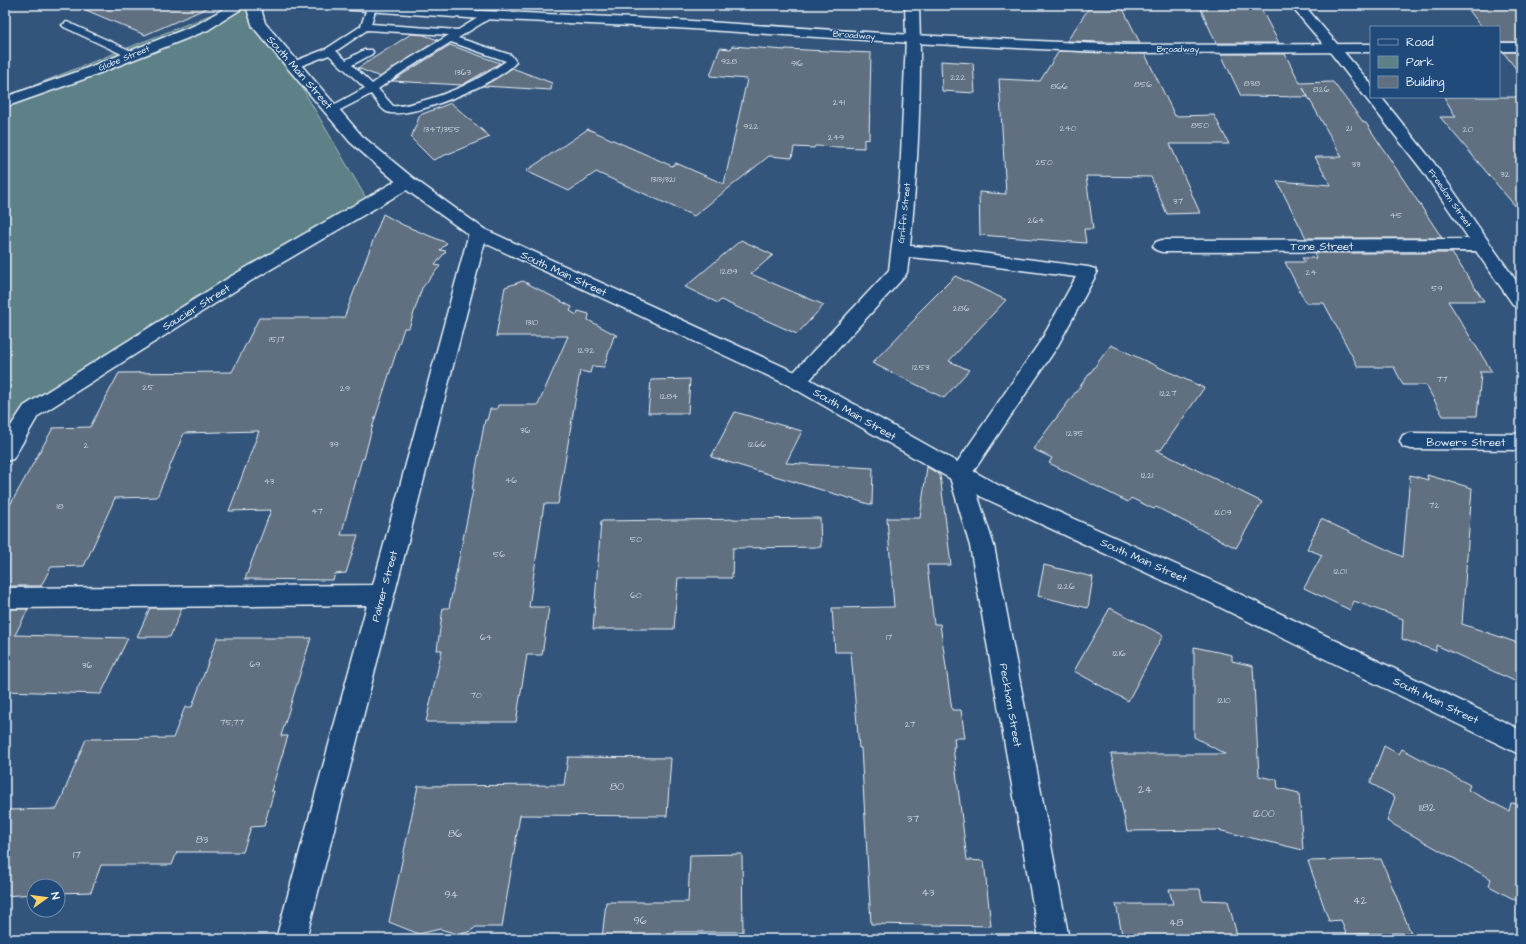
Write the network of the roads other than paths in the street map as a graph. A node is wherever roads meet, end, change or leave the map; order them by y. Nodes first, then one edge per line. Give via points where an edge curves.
1 (240, 5) edge
2 (253, 5) edge
3 (338, 5) edge
4 (912, 5) edge
5 (1297, 5) edge
6 (371, 7) junction
7 (489, 15) junction
8 (67, 25) dead end
9 (365, 27) junction
10 (406, 29) junction
11 (460, 33) junction
12 (389, 39) dead end
13 (450, 39) junction
14 (913, 39) junction
15 (1500, 47) edge
16 (1521, 47) edge
17 (1370, 48) edge
18 (1335, 49) junction
19 (330, 51) junction
20 (368, 52) dead end
21 (132, 55) junction
22 (294, 65) junction
23 (345, 65) junction
24 (372, 89) junction
25 (1370, 93) edge
26 (1374, 98) edge
27 (5, 102) edge
28 (332, 110) junction
29 (406, 182) junction
30 (478, 233) junction
31 (1482, 245) junction
32 (1162, 246) dead end
33 (900, 251) junction
34 (1521, 302) edge
35 (797, 381) junction
36 (1411, 441) dead end
37 (1521, 442) edge
38 (5, 452) edge
39 (960, 474) junction
40 (382, 595) junction
41 (5, 598) edge
42 (1521, 743) edge
43 (291, 939) edge
44 (1054, 939) edge

1 - 21 street, Globe Street via 203,27
2 - 22 street, South Main Street via 258,24
3 - 6 street, Broadway
4 - 14 street, Griffin Street
5 - 18 street
6 - 7 street, Broadway
6 - 9 lane
7 - 11 lane
7 - 14 street, Broadway
8 - 21 lane
9 - 10 lane
9 - 19 lane
10 - 11 lane
10 - 12 lane
11 - 13 lane
13 - 24 lane via 413,58
13 - 24 lane via 507,57 512,62 459,94 401,109 390,109
14 - 18 street, Broadway via 1123,49
14 - 33 street, Griffin Street via 908,179
15 - 16 street
17 - 18 street, Broadway
18 - 25 street
19 - 22 lane
19 - 23 lane
20 - 23 lane
21 - 27 street, Globe Street
22 - 28 street, South Main Street
23 - 24 lane
24 - 28 lane
26 - 31 street, Freedom Street via 1428,167
28 - 29 street, South Main Street via 356,138
29 - 30 street, South Main Street
29 - 38 street, Saucier Street via 237,281 31,411
30 - 35 street, South Main Street
30 - 40 street, Palmer Street
31 - 32 street, Tone Street
31 - 34 street, Freedom Street
33 - 35 street, Griffin Street via 898,272
33 - 39 street via 1088,273 1050,342
35 - 39 street, South Main Street
36 - 37 street, Bowers Street
39 - 42 street, South Main Street via 990,491 1210,590
39 - 44 street, Peckham Street via 982,546
40 - 41 street
40 - 43 street, Palmer Street

